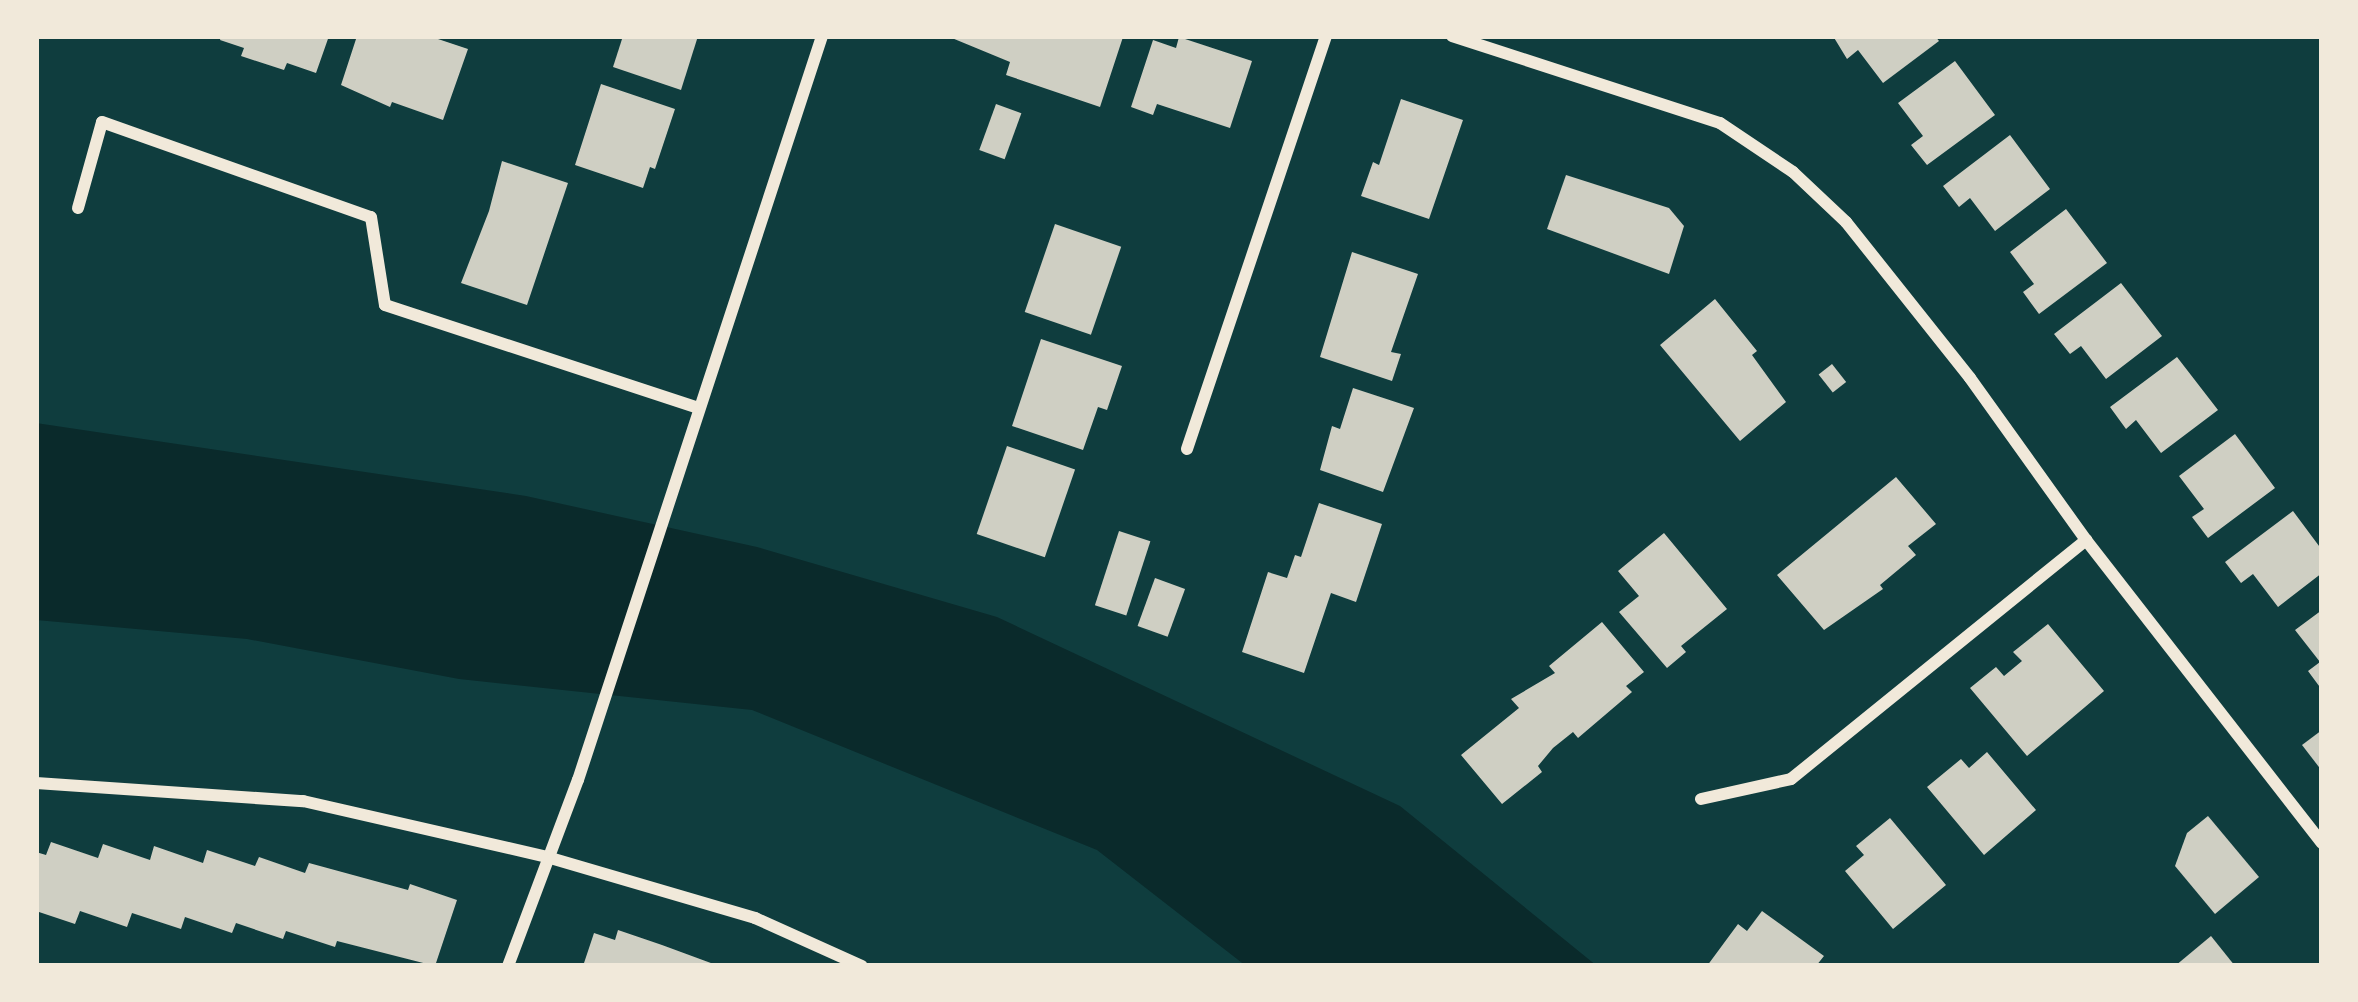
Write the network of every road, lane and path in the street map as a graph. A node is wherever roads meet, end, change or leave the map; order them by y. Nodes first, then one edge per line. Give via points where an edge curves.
1 (822, 36) edge
2 (1326, 36) edge
3 (1452, 36) edge
4 (78, 208) dead end
5 (698, 408) junction
6 (1186, 449) dead end
7 (2086, 540) junction
8 (36, 783) edge
9 (1701, 799) dead end
10 (2322, 843) edge
11 (547, 857) junction
12 (508, 966) edge
13 (862, 966) edge

1 - 5 street
2 - 6 street
3 - 7 street via 1720,123 1793,172 1846,222 1929,326
4 - 5 street via 102,122 371,217 385,305
5 - 11 street
7 - 9 street via 1791,779
7 - 10 street
8 - 11 street via 303,801
11 - 12 street
11 - 13 street via 755,918

